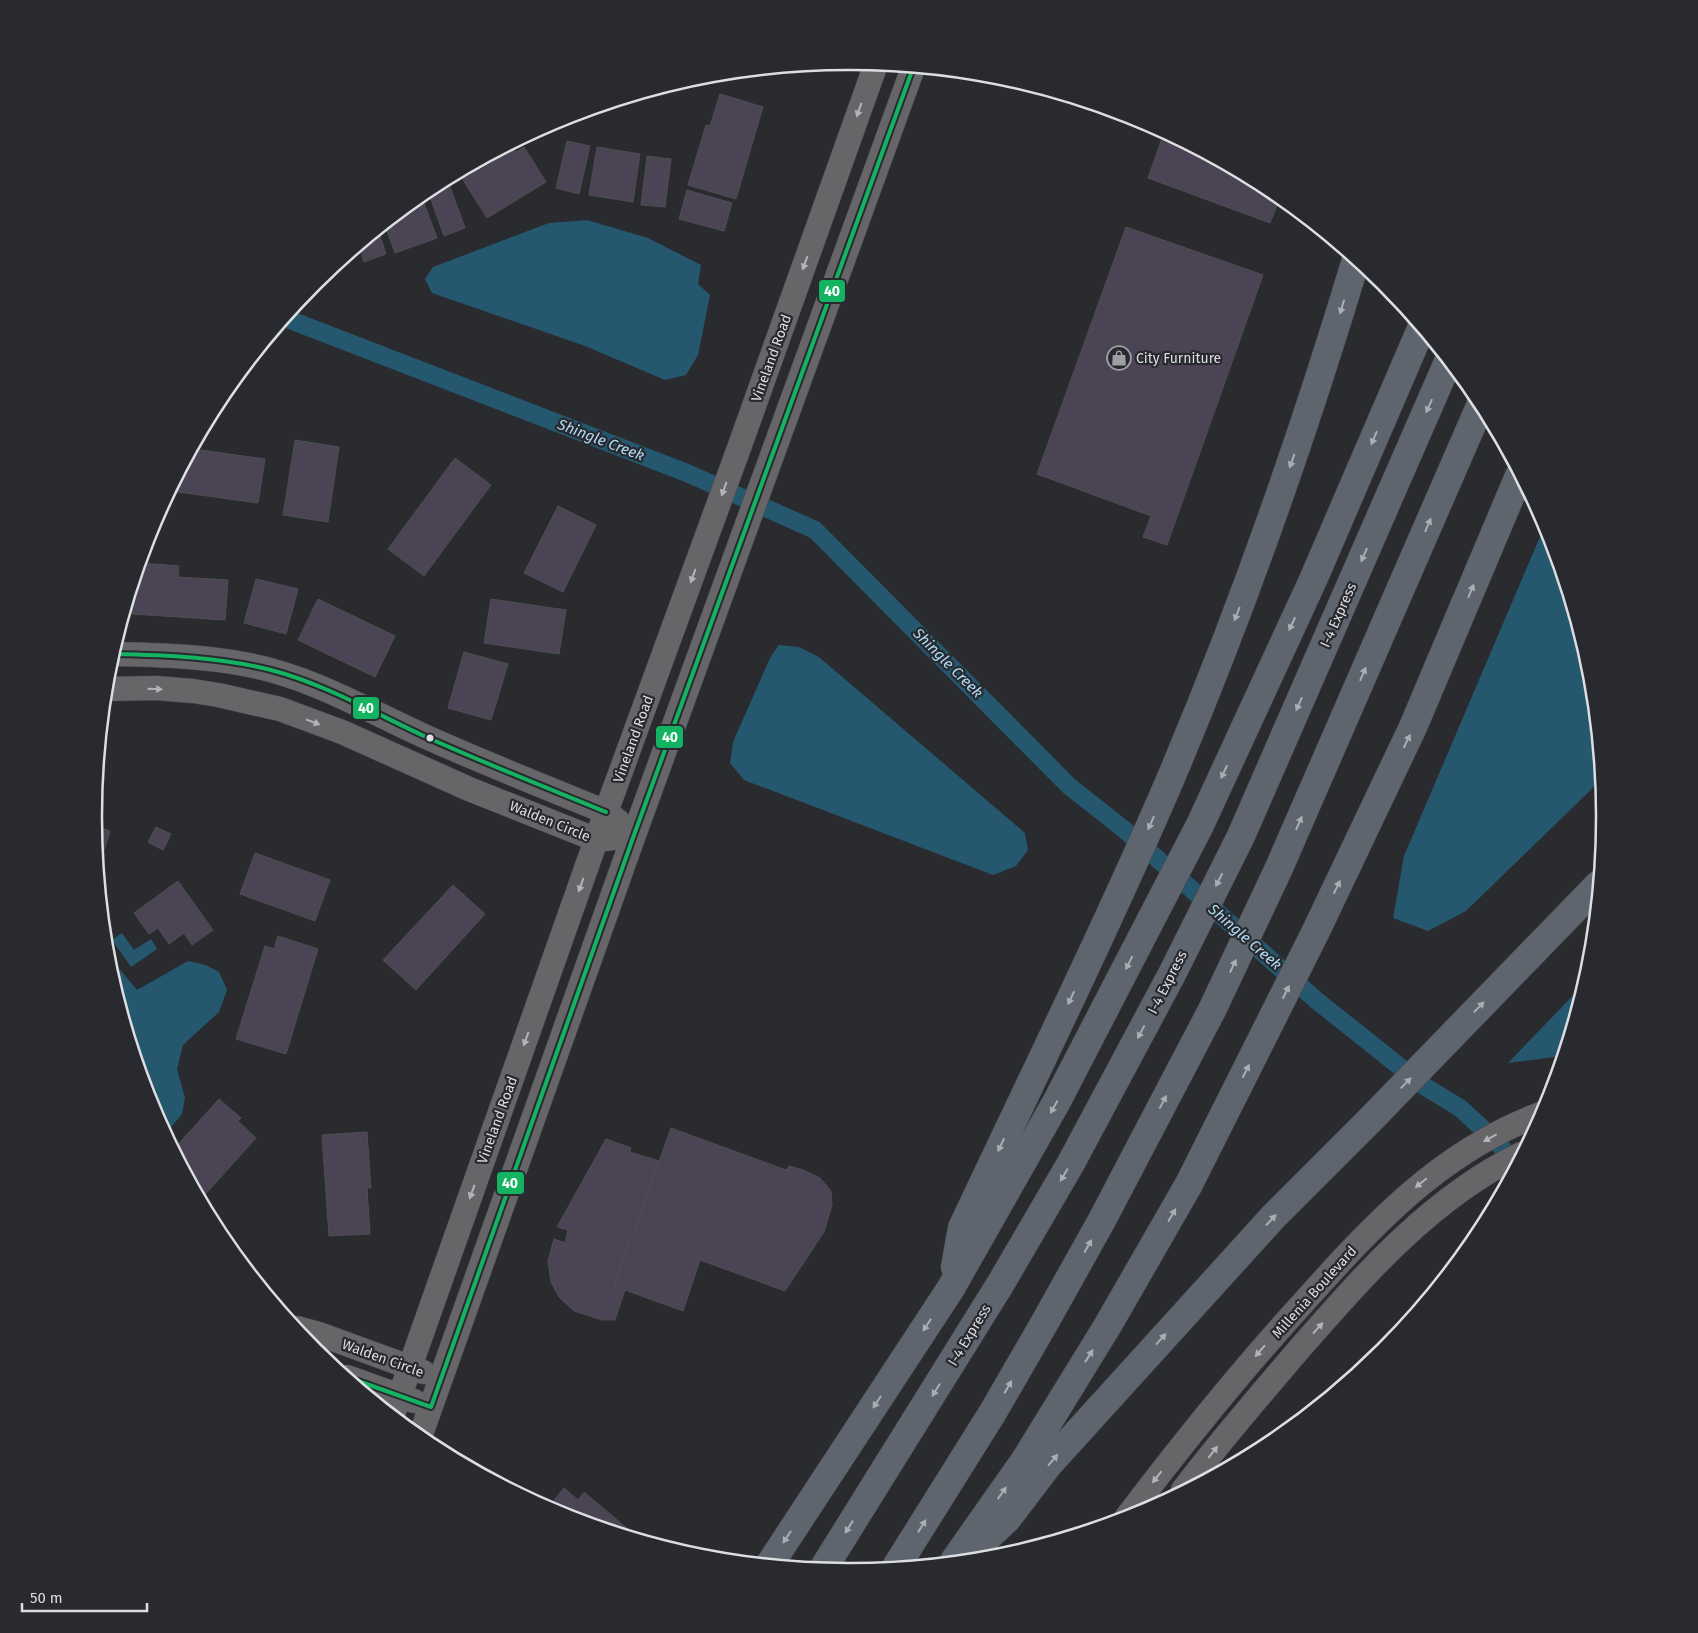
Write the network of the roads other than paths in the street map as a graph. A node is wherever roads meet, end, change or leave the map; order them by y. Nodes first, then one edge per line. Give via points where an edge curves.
1 (874, 71) edge
2 (910, 73) edge
3 (1354, 267) edge
4 (1418, 334) edge
5 (1445, 368) edge
6 (1477, 413) edge
7 (1517, 483) edge
8 (121, 654) edge
9 (114, 689) edge
10 (606, 812) junction
11 (634, 835) junction
12 (597, 840) junction
13 (1591, 892) edge
14 (1532, 1117) edge
15 (1512, 1159) edge
16 (951, 1288) junction
17 (309, 1331) edge
18 (409, 1366) junction
19 (441, 1379) junction
20 (375, 1393) edge
21 (397, 1405) edge
22 (431, 1407) junction
23 (423, 1429) edge
24 (1192, 1479) edge
25 (1136, 1506) edge
26 (971, 1553) edge
27 (958, 1555) edge
28 (773, 1559) edge
29 (900, 1561) edge
30 (827, 1562) edge

1 -> 10 street, Vineland Road
2 - 11 street
3 -> 16 highway via 1302,434 1236,616 1114,907 962,1228
4 -> 16 highway via 1313,580 1200,825 1057,1101
5 -> 30 highway, I-4 Express via 1241,836 1172,974 1071,1163 1001,1283
29 -> 6 highway via 1050,1314 1212,1010 1279,868
27 -> 7 highway via 1025,1460 1189,1184 1316,932 1413,727
8 - 10 street via 212,659 250,665 303,680 479,761
9 -> 12 street, Walden Circle via 193,691 280,709
10 - 11 street
10 - 12 street, Vineland Road
11 - 12 street, Walden Circle
11 - 19 street
12 -> 18 street, Vineland Road
26 -> 13 highway via 1008,1519 1048,1465 1274,1216
14 -> 25 street, Millenia Boulevard via 1460,1155 1403,1198 1317,1287 1217,1402
24 -> 15 street, Millenia Boulevard via 1264,1390 1365,1277 1431,1212 1478,1178
16 -> 28 highway
17 - 18 street, Walden Circle
18 - 19 street, Walden Circle
18 - 21 street, Vineland Road
19 - 22 street
20 - 21 street
21 - 22 street
22 - 23 street

